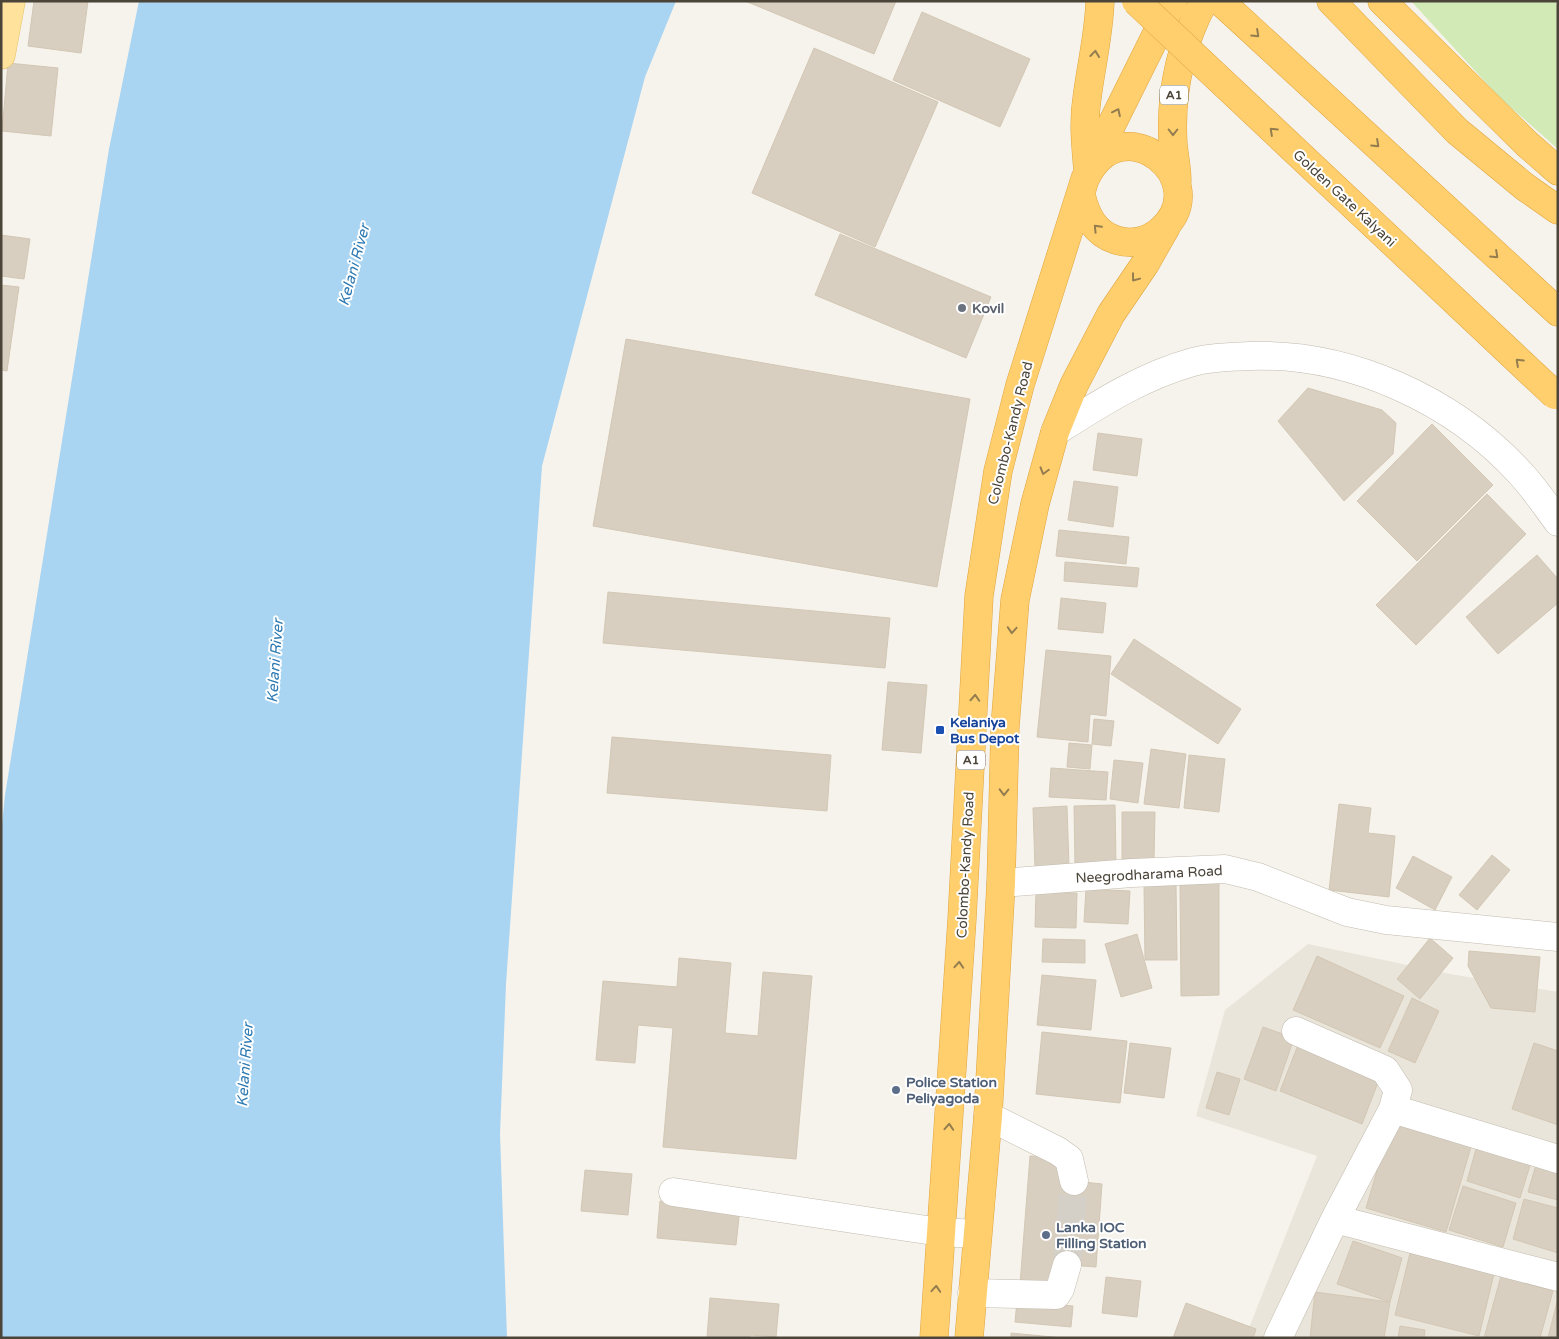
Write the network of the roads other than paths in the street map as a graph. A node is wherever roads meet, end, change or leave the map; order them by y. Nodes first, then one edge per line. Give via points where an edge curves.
1 (12, 1) edge
2 (1100, 1) edge
3 (1136, 1) edge
4 (1173, 1) edge
5 (1204, 1) edge
6 (1220, 1) edge
7 (1331, 1) edge
8 (1382, 1) edge
9 (1, 54) edge
10 (1558, 171) edge
11 (1084, 183) junction
12 (1177, 193) junction
13 (1558, 210) edge
14 (1169, 221) junction
15 (1558, 312) edge
16 (1556, 396) edge
17 (1055, 432) junction
18 (1558, 522) edge
19 (1001, 883) junction
20 (1558, 937) edge
21 (1296, 1031) dead end
22 (1393, 1109) junction
23 (988, 1116) junction
24 (1558, 1159) edge
25 (1074, 1181) tunnel mouth
26 (673, 1192) dead end
27 (1335, 1220) junction
28 (940, 1232) junction
29 (977, 1234) junction
30 (1067, 1265) tunnel mouth
31 (1558, 1278) edge
32 (972, 1293) junction
33 (934, 1338) edge
34 (969, 1338) edge
35 (1278, 1338) edge

1 - 9 main road
11 -> 2 highway, Colombo-Kandy Road / A1 via 1087,98
16 -> 3 highway, Golden Gate Kalyani, bridge
11 -> 4 highway
5 -> 12 highway, A1 via 1185,45 1176,82 1173,135
6 -> 15 highway
7 - 13 highway via 1457,131
8 - 10 highway
11 - 12 highway via 1093,164 1108,152 1136,147 1162,159 1173,174
14 -> 11 highway via 1158,233 1144,240 1120,241 1105,235 1085,210
28 -> 11 highway, Colombo-Kandy Road / A1 via 981,577 998,471 1051,282
12 - 14 highway via 1176,208
14 -> 17 highway, A1 via 1092,348
17 - 18 street via 1110,397 1194,361 1268,355 1306,359 1346,367 1393,384 1431,404 1494,448 1521,474
17 -> 19 highway, A1 via 1014,600 1005,727
19 - 20 street, Neegrodharama Road via 1225,869 1258,877 1347,912 1386,920
19 - 23 highway, A1
21 - 22 street via 1386,1070 1398,1090
22 - 24 street
22 - 27 street
23 - 25 street via 1058,1151 1069,1160
23 - 29 highway, A1
26 - 28 street
27 - 31 street
27 - 35 street
28 - 29 street
33 -> 28 highway, Colombo-Kandy Road / A1
29 - 32 highway, A1
30 - 32 street via 1056,1295
32 - 34 highway, A1

